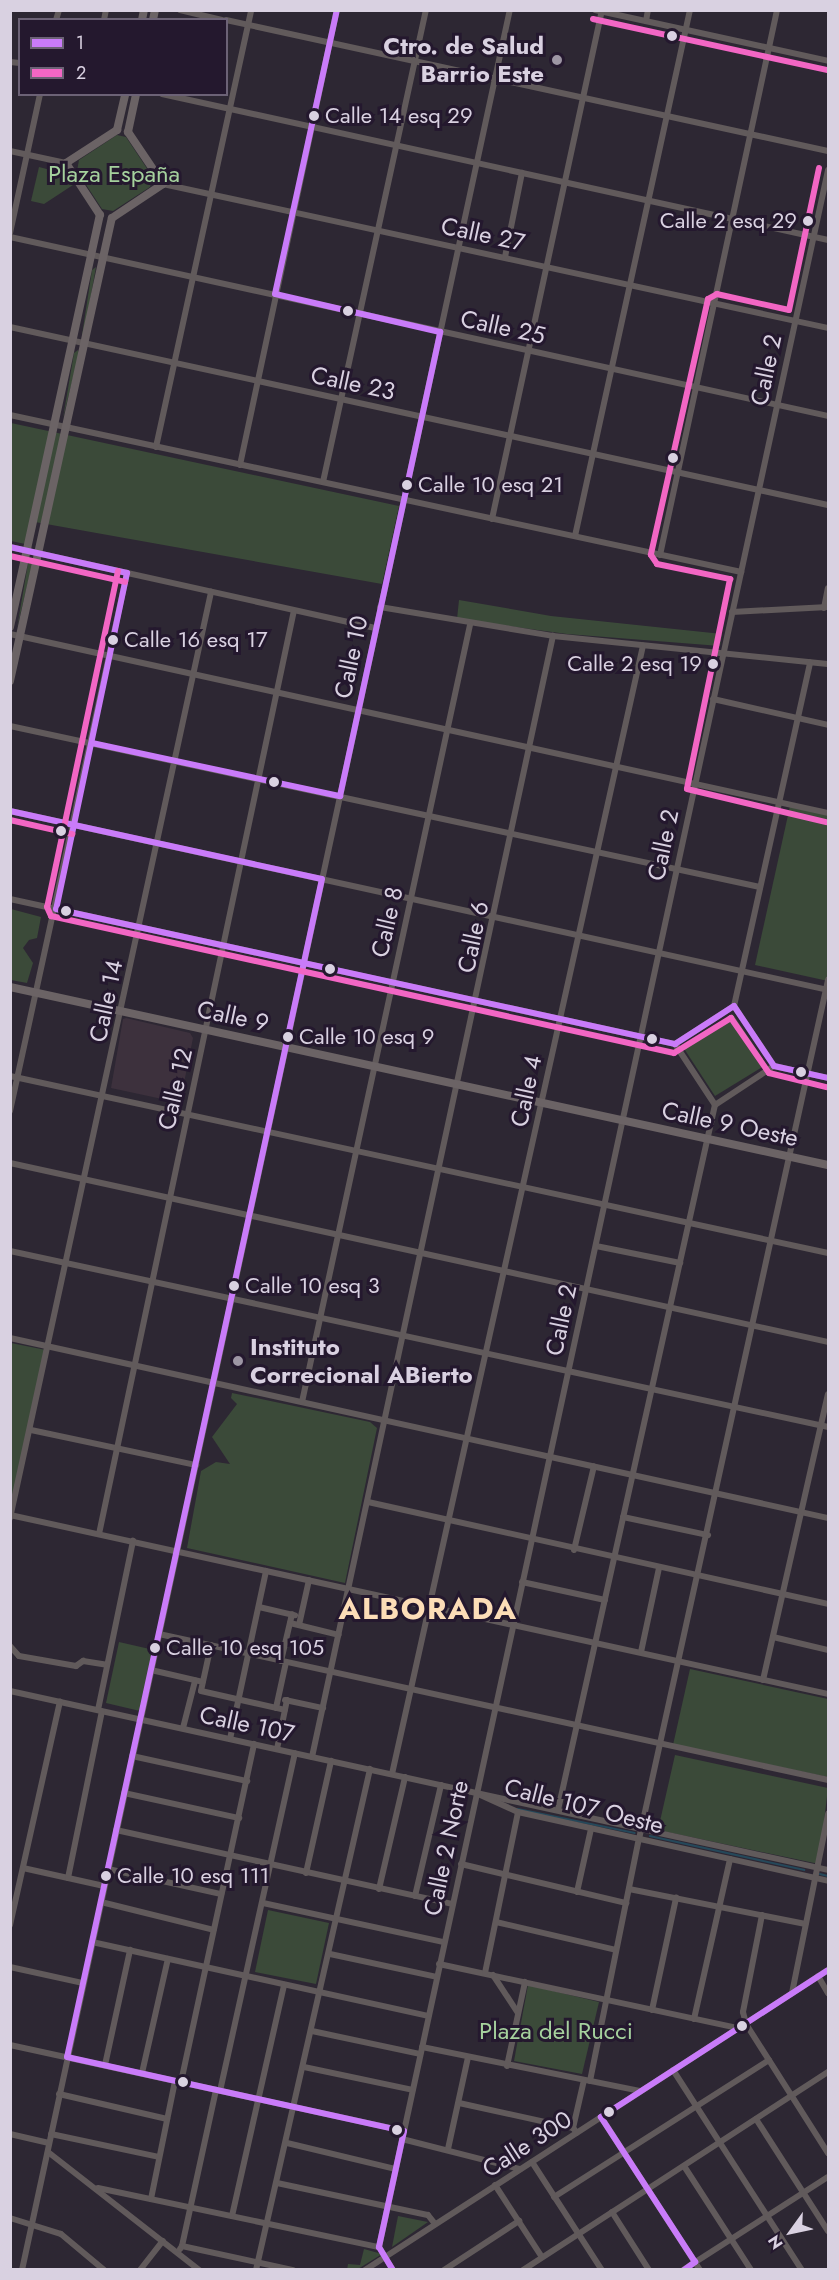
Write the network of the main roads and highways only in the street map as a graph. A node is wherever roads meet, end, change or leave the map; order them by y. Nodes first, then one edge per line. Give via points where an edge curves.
1 (125, 96) edge
2 (136, 96) edge
3 (117, 130) junction
4 (128, 132) junction
5 (100, 215) junction
6 (112, 218) junction
7 (10, 627) edge
8 (10, 681) edge
9 (10, 987) edge
10 (623, 1121) joint
11 (828, 1165) edge

1 - 3 main road
2 - 4 main road
3 - 4 main road
3 - 5 main road via 66,163
4 - 6 main road via 163,184
5 - 6 main road
5 - 7 main road
6 - 8 main road
9 - 10 main road, Calle 9
10 - 11 main road, Calle 9 Oeste

